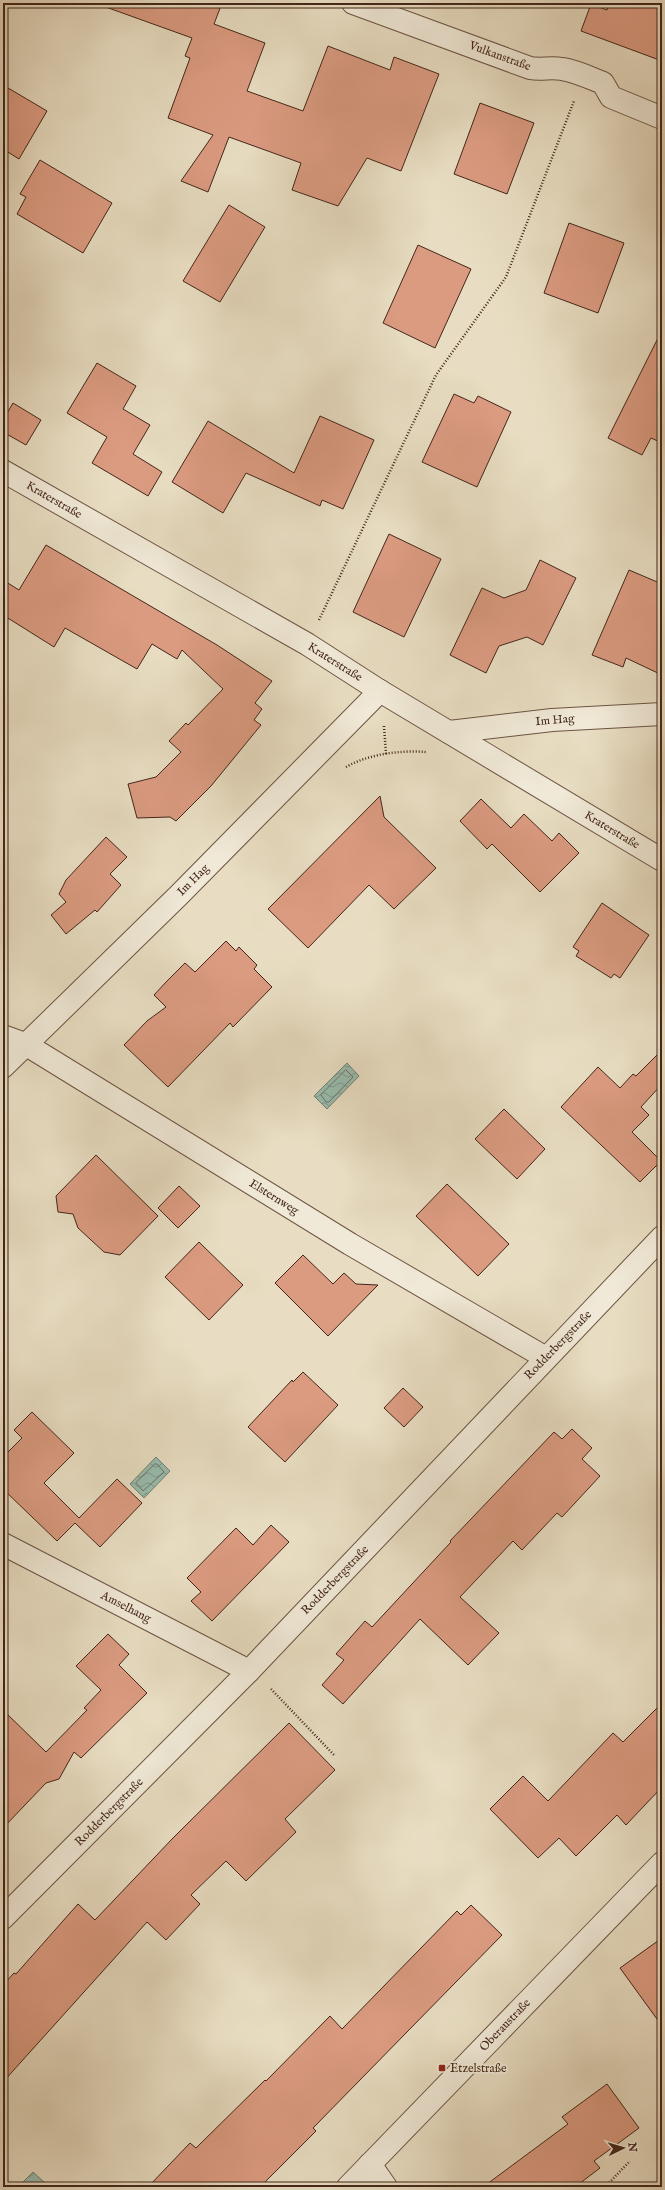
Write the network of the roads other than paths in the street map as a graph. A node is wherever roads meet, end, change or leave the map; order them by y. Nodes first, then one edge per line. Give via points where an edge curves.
1 (353, 3) edge
2 (662, 118) edge
3 (3, 471) edge
4 (380, 691) junction
5 (662, 714) edge
6 (449, 732) junction
7 (662, 860) edge
8 (3, 1036) edge
9 (25, 1044) junction
10 (3, 1067) edge
11 (662, 1237) edge
12 (546, 1358) junction
13 (3, 1544) edge
14 (249, 1671) junction
15 (660, 1870) edge
16 (3, 1918) edge
17 (370, 2164) junction
18 (348, 2187) edge
19 (386, 2187) edge

1 - 2 street, Vulkanstraße via 530,68 561,69 603,83 611,97
3 - 4 street, Kraterstraße via 307,644
4 - 6 street, Kraterstraße
4 - 9 street, Im Hag via 179,895
5 - 6 street, Im Hag via 552,720
6 - 7 street, Kraterstraße
8 - 9 street, Elsternweg
9 - 10 street, Im Hag
9 - 12 street, Elsternweg via 350,1244
11 - 12 street, Rodderbergstraße
12 - 14 street, Rodderbergstraße
13 - 14 street, Amselhang
14 - 16 street, Rodderbergstraße
15 - 17 street, Oberaustraße
17 - 18 street, Oberaustraße
17 - 19 street

